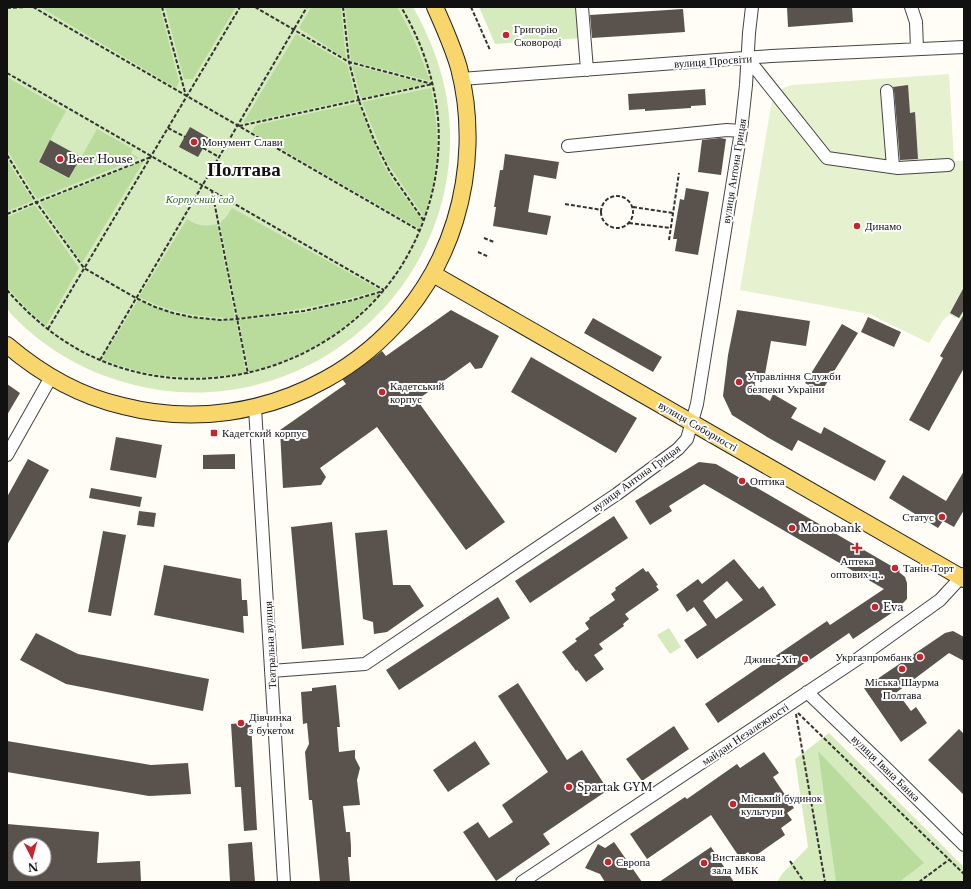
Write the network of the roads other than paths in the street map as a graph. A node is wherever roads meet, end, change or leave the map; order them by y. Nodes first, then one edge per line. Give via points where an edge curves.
1 (435, 7) edge
2 (582, 7) edge
3 (752, 7) edge
4 (911, 7) edge
5 (964, 47) edge
6 (917, 49) junction
7 (748, 59) junction
8 (587, 70) junction
9 (461, 79) junction
10 (887, 91) dead end
11 (741, 131) junction
12 (568, 146) dead end
13 (948, 165) dead end
14 (893, 167) junction
15 (433, 274) junction
16 (7, 345) edge
17 (51, 377) junction
18 (255, 408) junction
19 (692, 423) junction
20 (7, 455) edge
21 (963, 577) edge
22 (271, 671) junction
23 (808, 692) junction
24 (964, 845) edge
25 (284, 882) edge
26 (522, 882) edge

1 - 9 main road via 452,46
2 - 8 street
3 - 7 street, вулиця Антона Грицая
4 - 6 street via 916,22
5 - 6 street, вулиця Просвіти
6 - 7 street, вулиця Просвіти
7 - 8 street, вулиця Просвіти
7 - 11 street, вулиця Антона Грицая
7 - 14 street via 827,158
8 - 9 street, вулиця Просвіти
9 - 15 main road via 468,126 466,175 453,228
10 - 14 street
11 - 12 street via 727,130
11 - 19 street, вулиця Антона Грицая via 700,388
13 - 14 street
15 - 18 main road via 404,316 355,361 315,386
15 - 19 main road, вулиця Соборності
16 - 17 main road
17 - 18 main road via 98,399 150,412 194,415
17 - 20 street
18 - 22 street, Театральна вулиця
19 - 21 main road, вулиця Соборності
19 - 22 street, вулиця Антона Грицая via 687,439 666,458 617,494 365,664
21 - 23 street, майдан Незалежності via 940,600
22 - 25 street, Театральна вулиця
23 - 24 street, вулиця Івана Банка
23 - 26 street, майдан Незалежності

